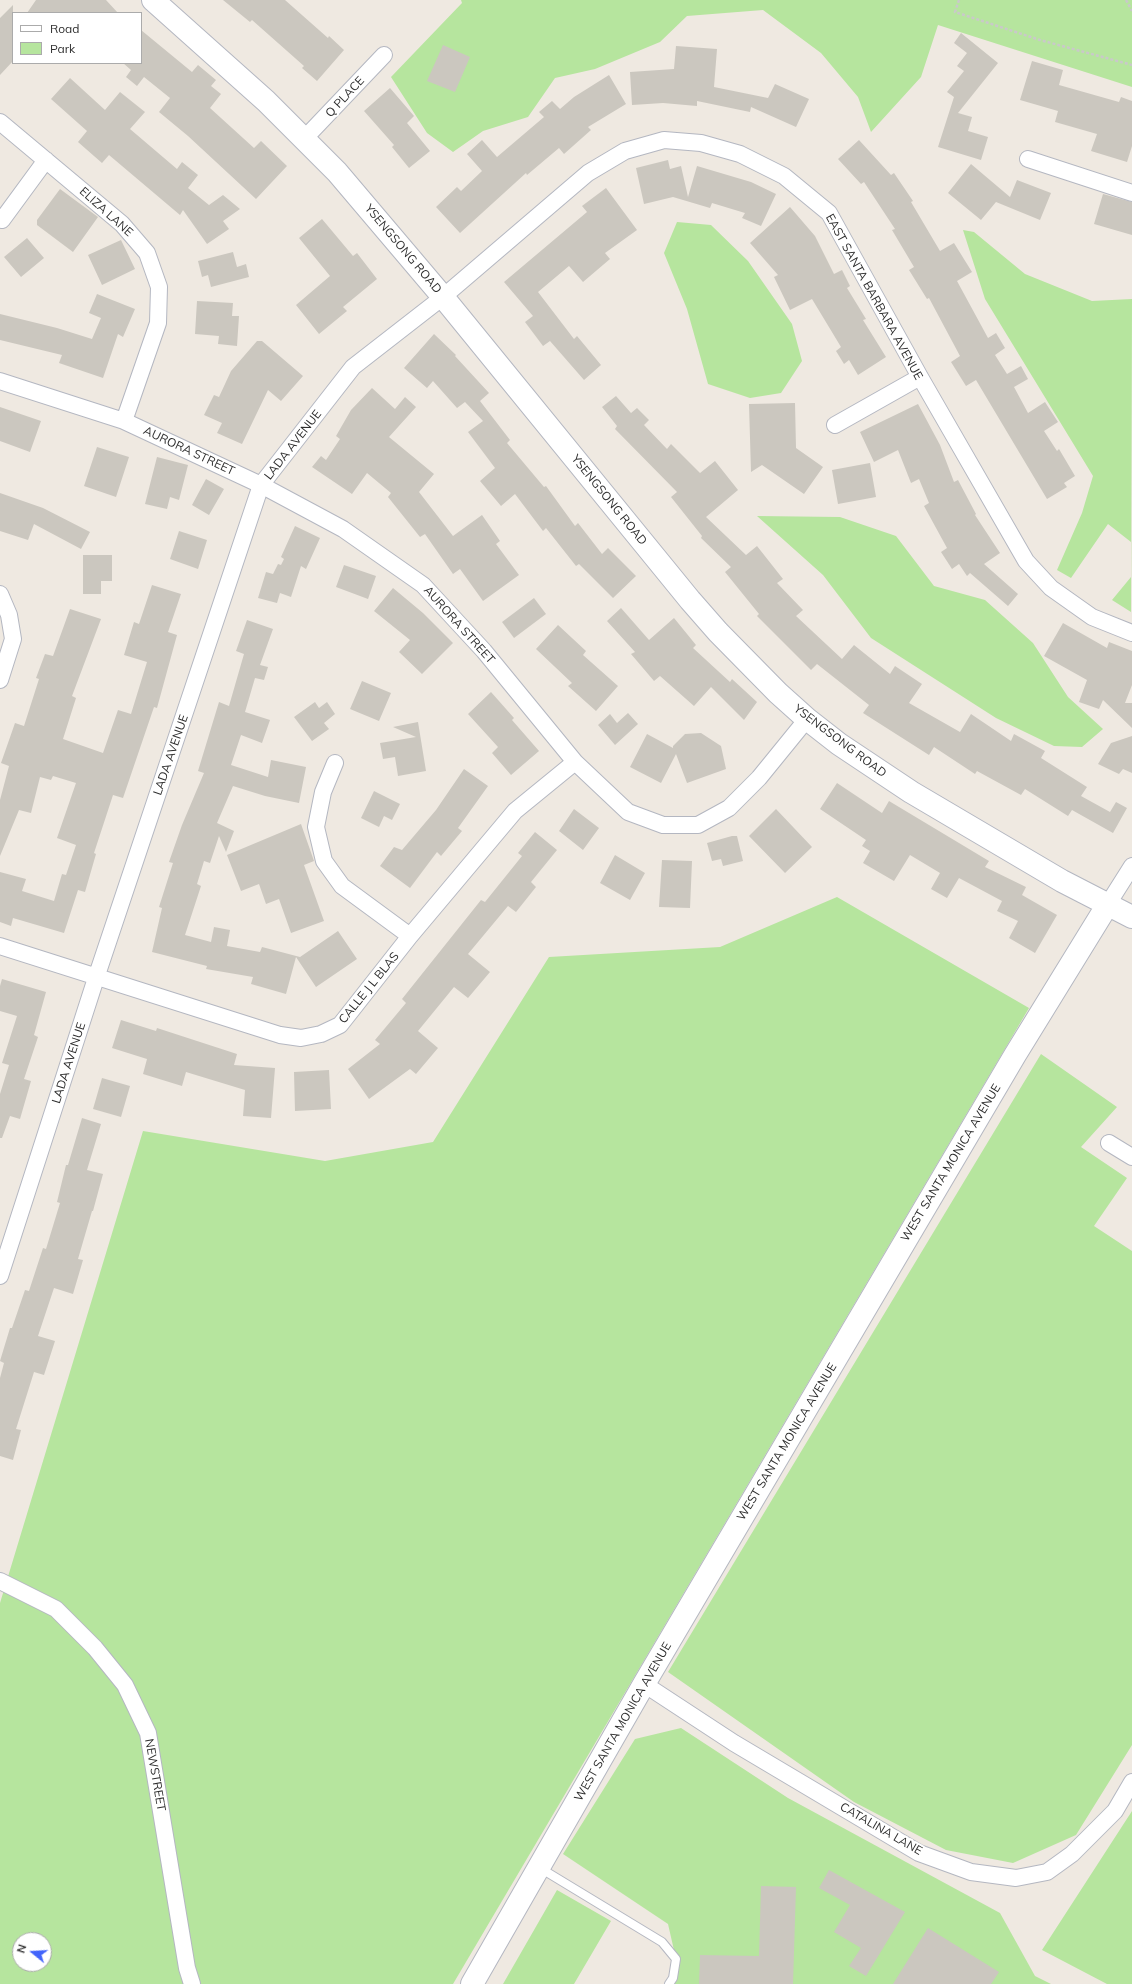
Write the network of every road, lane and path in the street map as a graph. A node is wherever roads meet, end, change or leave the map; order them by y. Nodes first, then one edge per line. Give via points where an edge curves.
1 (153, 0) edge
2 (959, 0) edge
3 (1126, 0) edge
4 (1132, 10) edge
5 (384, 55) dead end
6 (1132, 65) edge
7 (0, 122) edge
8 (305, 138) junction
9 (1028, 158) dead end
10 (46, 160) junction
11 (1132, 193) edge
12 (2, 220) dead end
13 (443, 297) junction
14 (920, 377) junction
15 (0, 381) edge
16 (124, 421) junction
17 (835, 425) dead end
18 (261, 485) junction
19 (0, 594) edge
20 (1132, 633) edge
21 (0, 680) edge
22 (806, 719) junction
23 (575, 762) junction
24 (335, 763) dead end
25 (1132, 866) edge
26 (1108, 904) junction
27 (1132, 917) edge
28 (410, 936) junction
29 (0, 946) edge
30 (97, 975) junction
31 (1109, 1144) dead end
32 (1132, 1157) edge
33 (0, 1276) edge
34 (0, 1581) edge
35 (644, 1684) junction
36 (1132, 1782) edge
37 (540, 1868) junction
38 (192, 1984) edge
39 (472, 1984) edge
40 (669, 1984) edge

1 - 8 main road, YSENGSONG ROAD
2 - 6 path via 955,12 1040,40
3 - 4 path
5 - 8 street, Q PLACE
7 - 10 street, ELIZA LANE
8 - 13 main road, YSENGSONG ROAD via 367,205
9 - 11 street
10 - 12 street
10 - 16 street, ELIZA LANE via 122,224 147,252 159,288 158,323
13 - 14 street, EAST SANTA BARBARA AVENUE via 588,173 625,151 664,140 701,143 740,154 784,176 829,213
13 - 18 street, LADA AVENUE via 353,367
13 - 22 main road, YSENGSONG ROAD via 713,627
14 - 17 street
14 - 20 street, EAST SANTA BARBARA AVENUE via 1026,561 1051,588 1092,617
15 - 16 street, AURORA STREET
16 - 18 street, AURORA STREET
18 - 23 street, AURORA STREET via 343,529 423,585 484,651
18 - 30 street, LADA AVENUE
19 - 21 street via 10,615 12,639
22 - 23 street, AURORA STREET via 759,778 729,808 698,825 663,825 628,812
22 - 26 main road, YSENGSONG ROAD via 911,792 1062,881
23 - 28 street, CALLE J L BLAS via 515,811
24 - 28 street via 323,792 316,826 324,861 342,886
25 - 26 street
26 - 27 main road, YSENGSONG ROAD
26 - 35 main road, WEST SANTA MONICA AVENUE via 1015,1056
28 - 30 street, CALLE J L BLAS via 340,1025 321,1034 301,1038 280,1035
29 - 30 street, CALLE J L BLAS
30 - 33 street, LADA AVENUE
31 - 32 street
34 - 38 street, NEWSTREET via 56,1609 95,1648 125,1685 148,1733 187,1968
35 - 36 street, CATALINA LANE via 734,1744 919,1853 971,1872 1016,1878 1047,1872 1072,1854 1115,1811
35 - 37 main road, WEST SANTA MONICA AVENUE
37 - 39 main road, WEST SANTA MONICA AVENUE
37 - 40 lane via 662,1942 676,1959 673,1978

